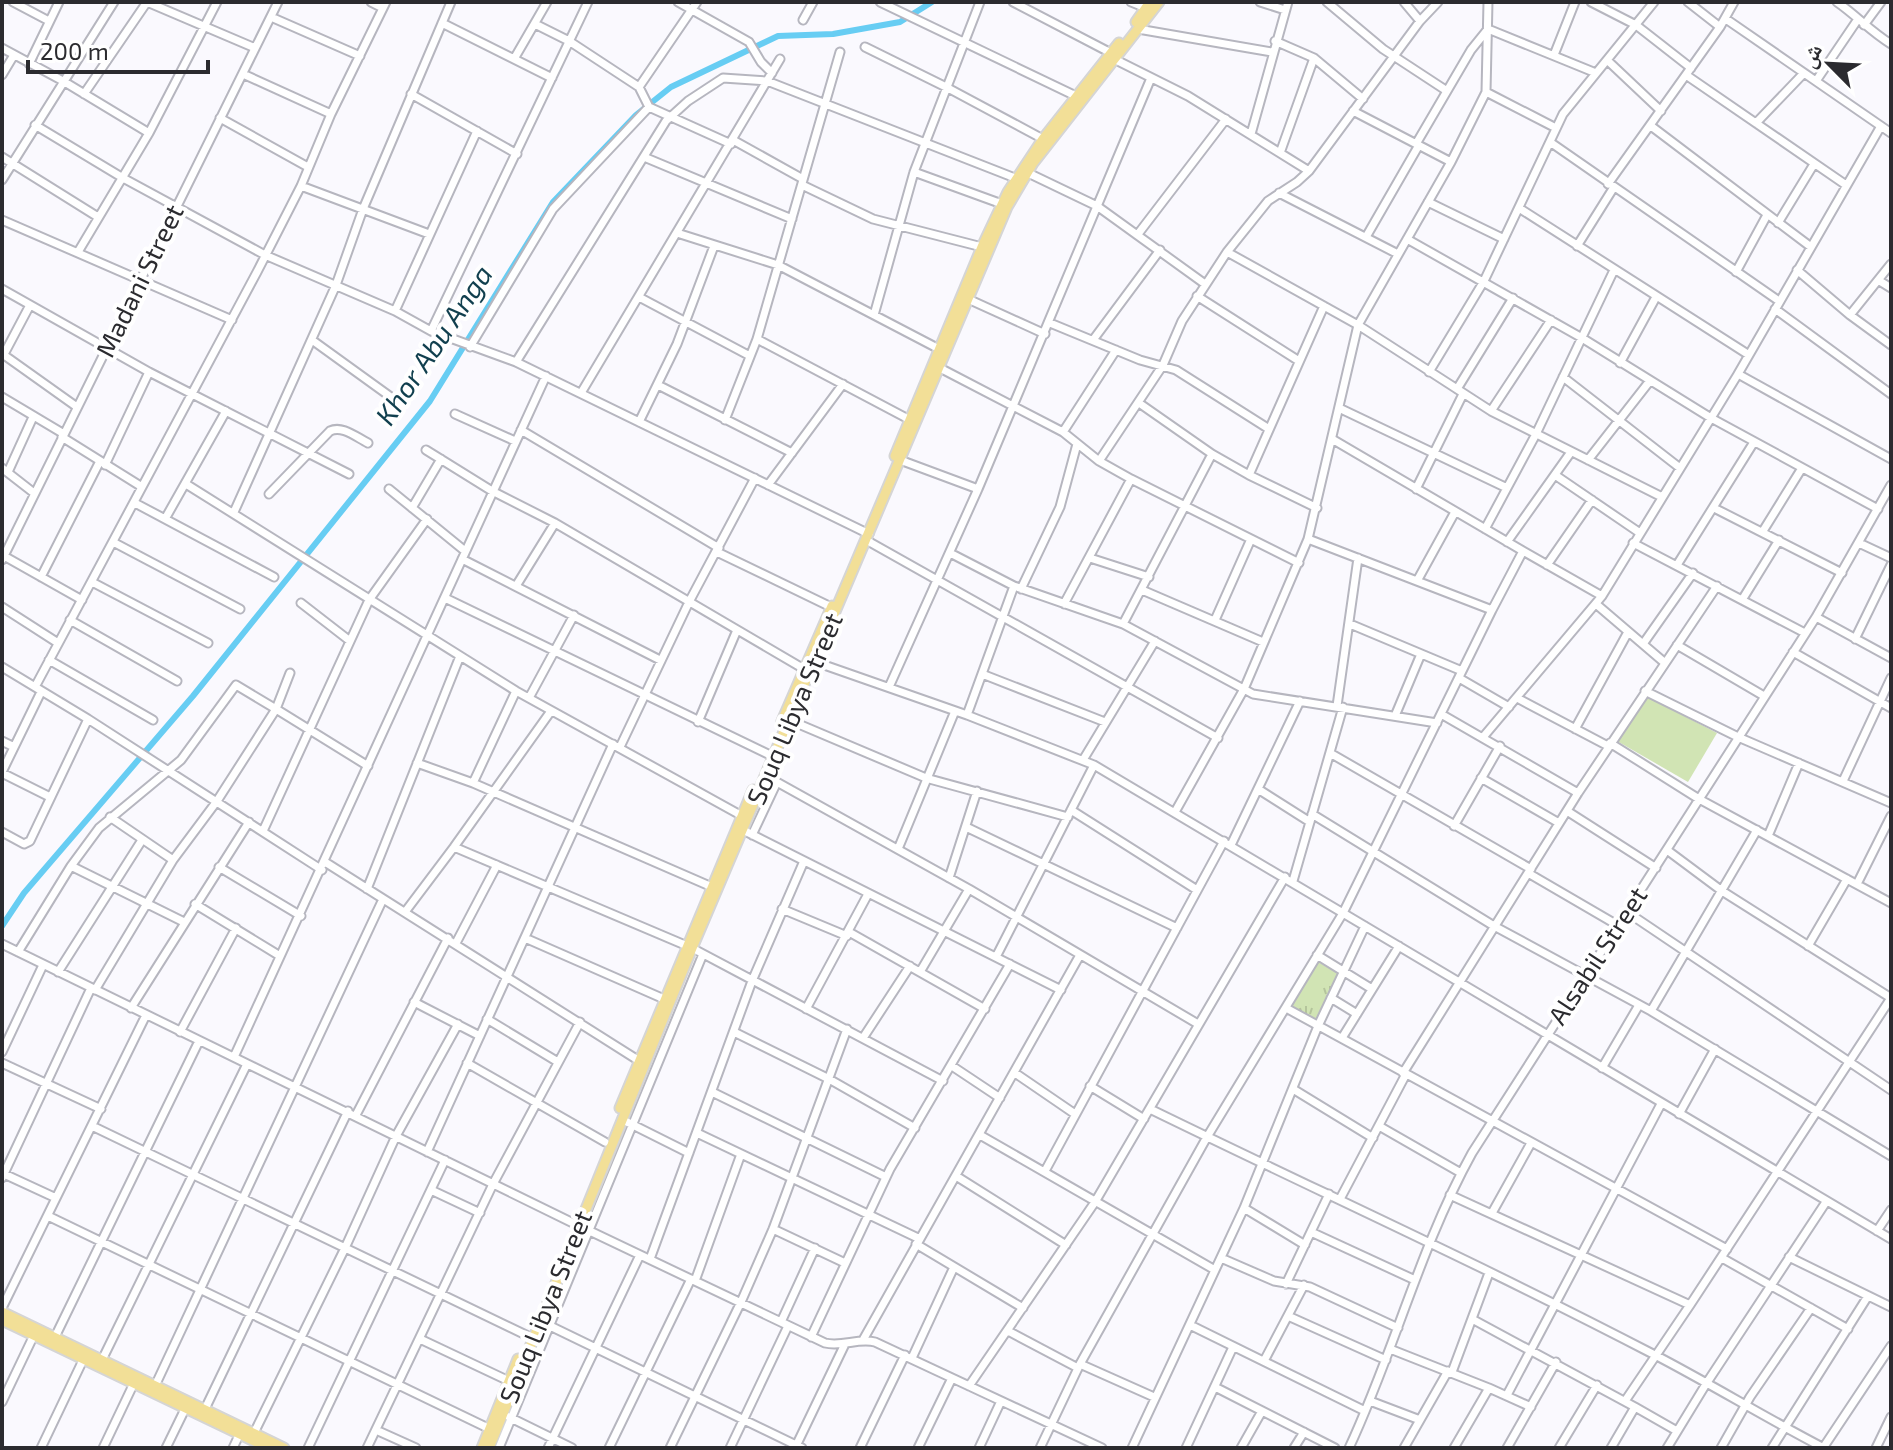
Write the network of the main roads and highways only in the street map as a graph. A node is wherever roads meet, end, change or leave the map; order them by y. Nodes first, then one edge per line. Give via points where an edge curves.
1 (1159, 2) edge
2 (1148, 5) edge
3 (1113, 56) junction
4 (1080, 98) junction
5 (1021, 173) junction
6 (942, 352) junction
7 (913, 421) junction
8 (866, 535) junction
9 (813, 658) junction
10 (771, 756) junction
11 (745, 817) junction
12 (690, 947) junction
13 (642, 1062) junction
14 (579, 1226) junction
15 (2, 1310) edge
16 (2, 1320) edge
17 (269, 1448) edge
18 (284, 1448) edge
19 (482, 1448) edge
20 (489, 1448) edge

1 - 3 main road, Souq Libya Street
2 - 3 main road, Souq Libya Street
3 - 4 main road, Souq Libya Street
4 - 5 main road, Souq Libya Street
4 - 5 main road, Souq Libya Street
5 - 6 main road, Souq Libya Street
5 - 6 main road, Souq Libya Street via 982,247
6 - 7 main road, Souq Libya Street
7 - 8 main road, Souq Libya Street
7 - 8 main road, Souq Libya Street
8 - 9 main road, Souq Libya Street
8 - 9 main road, Souq Libya Street
9 - 10 main road, Souq Libya Street
9 - 10 main road, Souq Libya Street
10 - 11 main road, Souq Libya Street
10 - 11 main road, Souq Libya Street
11 - 12 main road, Souq Libya Street
11 - 12 main road, Souq Libya Street via 748,832
12 - 13 main road, Souq Libya Street
12 - 13 main road, Souq Libya Street
13 - 14 main road, Souq Libya Street via 605,1142
13 - 14 main road, Souq Libya Street via 626,1122
14 - 19 main road, Souq Libya Street
14 - 20 main road, Souq Libya Street via 507,1416
15 - 18 main road
16 - 17 main road

